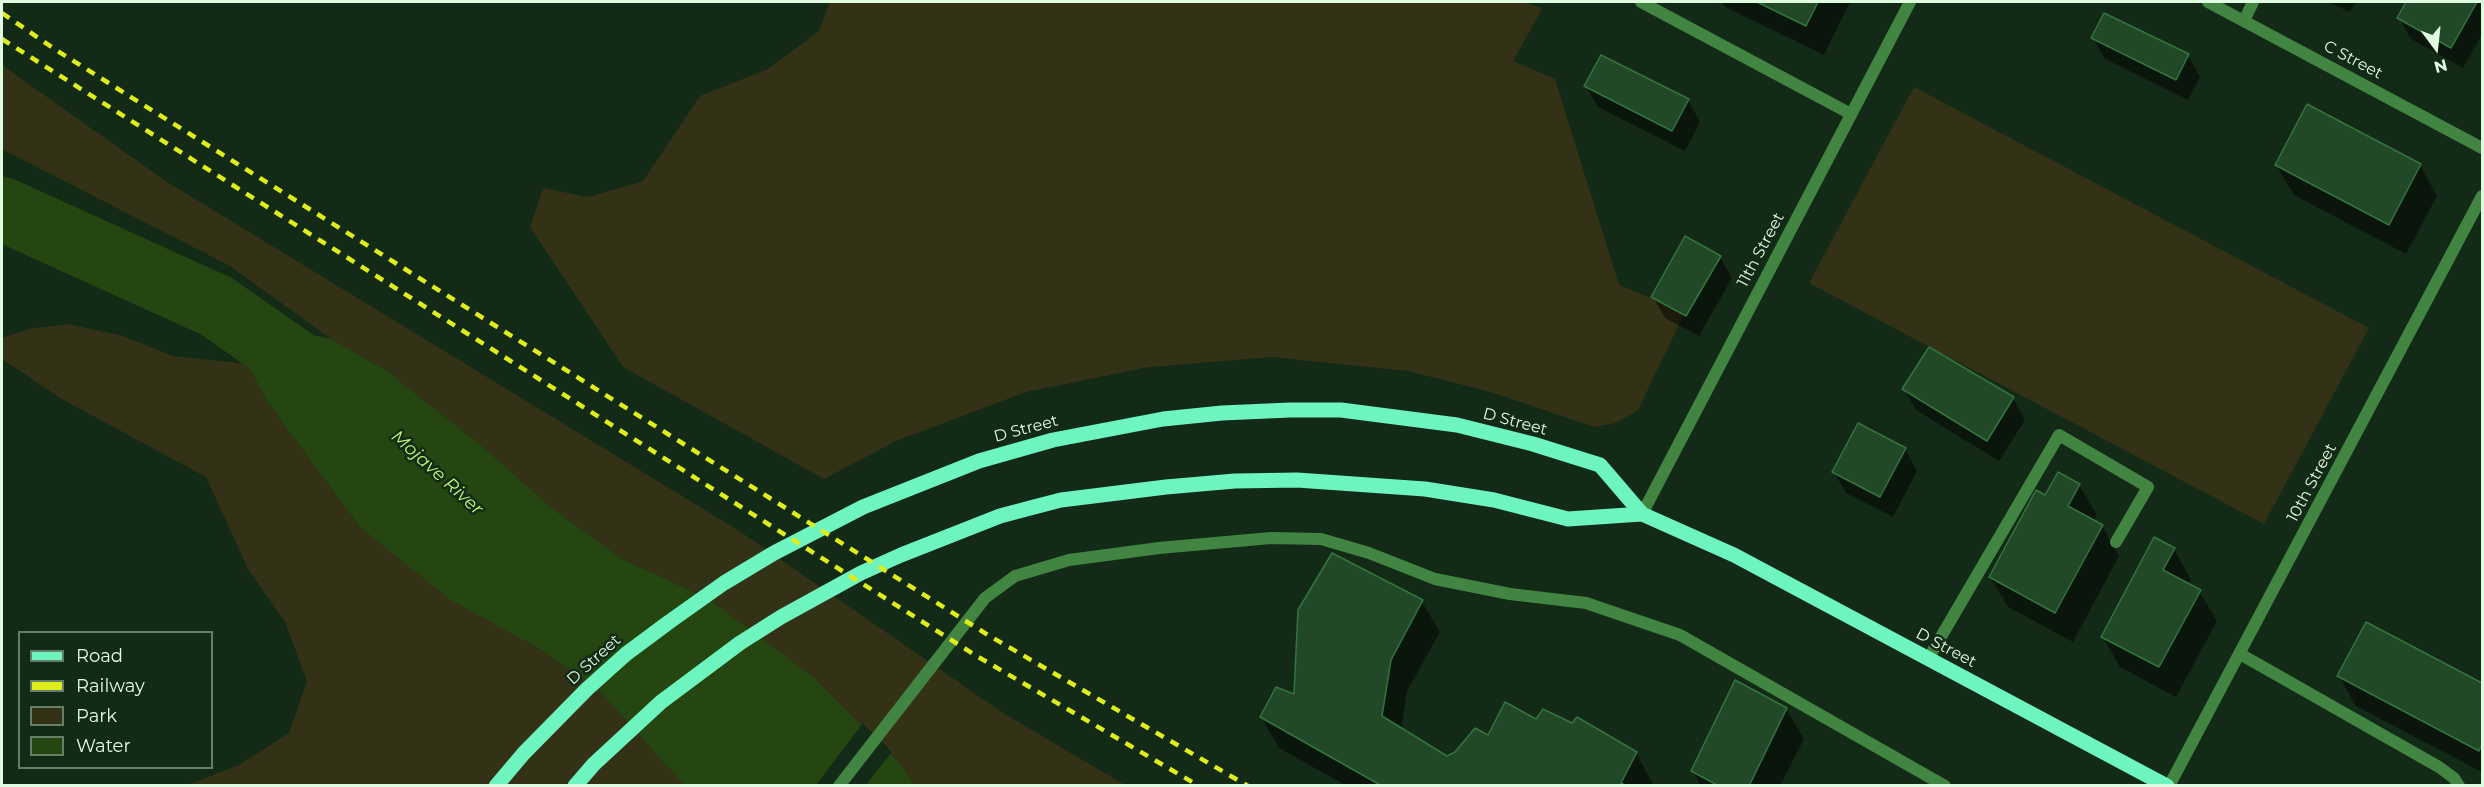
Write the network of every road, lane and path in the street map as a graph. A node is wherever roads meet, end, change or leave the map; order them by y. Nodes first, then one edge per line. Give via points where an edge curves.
1 (1641, 2) edge
2 (1910, 2) edge
3 (2208, 2) edge
4 (2253, 2) edge
5 (2244, 21) junction
6 (1851, 114) junction
7 (2482, 148) edge
8 (2482, 196) edge
9 (1642, 514) junction
10 (2116, 542) dead end
11 (2240, 654) junction
12 (1929, 659) junction
13 (496, 786) edge
14 (574, 786) edge
15 (839, 786) edge
16 (1945, 786) edge
17 (2168, 786) edge
18 (2459, 786) edge

1 - 6 street
2 - 6 street, 11th Street
3 - 5 street, C Street
4 - 5 street
5 - 7 street, C Street
6 - 9 street, 11th Street
8 - 11 street, 10th Street
9 - 12 main road, D Street via 1734,555
9 - 13 main road, D Street via 1600,465 1457,425 1341,410 1222,413 1163,419 1053,440 997,456 863,507 814,530 723,583 611,668 555,721
9 - 14 main road, D Street via 1568,519 1494,500 1425,489 1297,480 1235,481 1061,500 1000,516 861,573 740,643 661,702
10 - 12 street via 2148,487 2060,435
11 - 17 street, 10th Street
11 - 18 street via 2439,767
12 - 17 main road, D Street
15 - 16 street via 985,598 1015,576 1069,560 1271,538 1321,539 1435,579 1510,594 1586,603 1680,635

